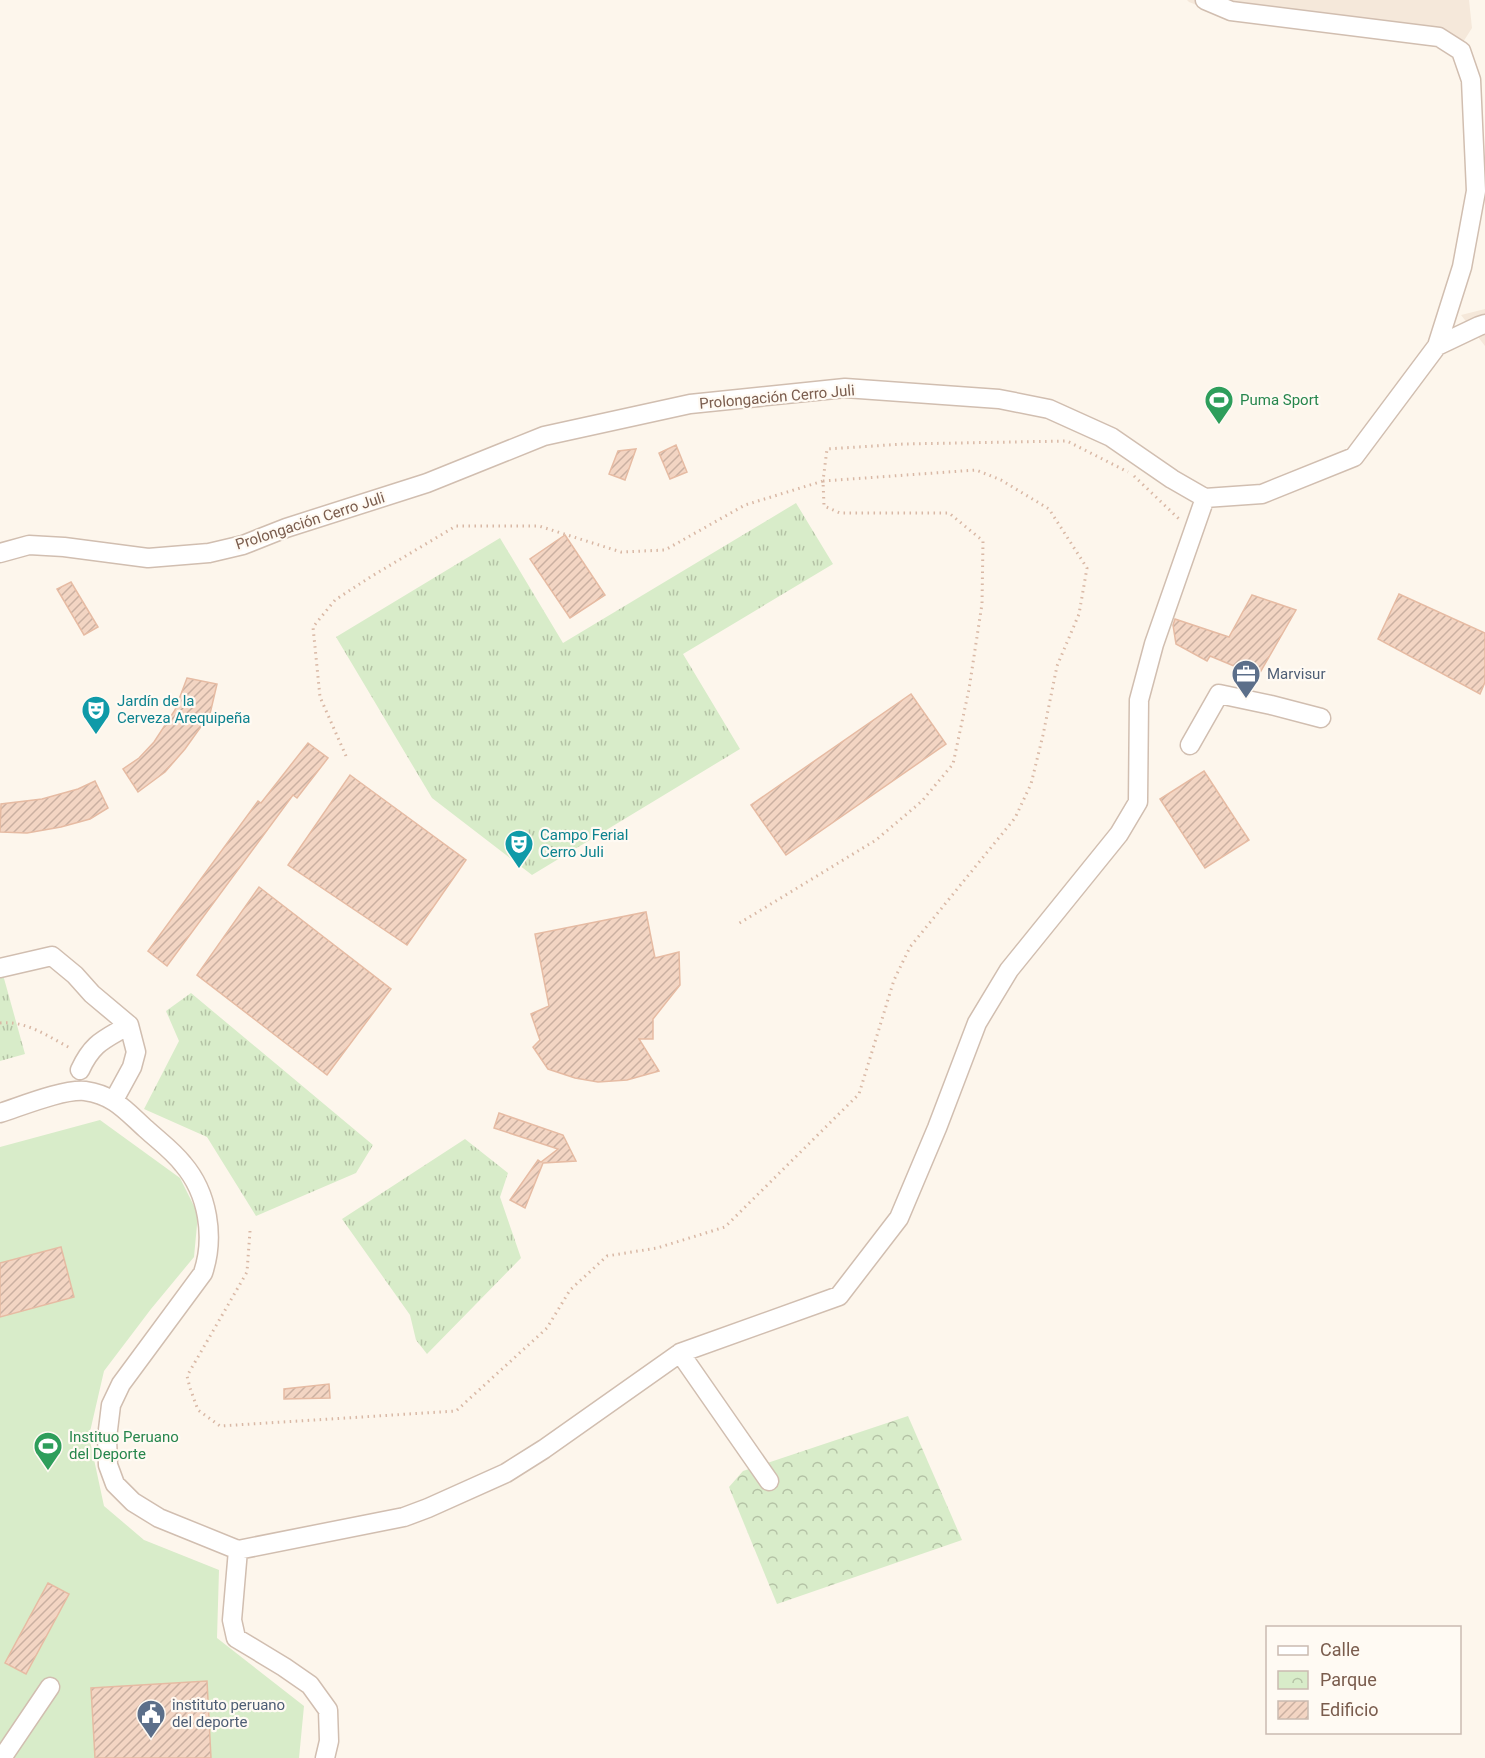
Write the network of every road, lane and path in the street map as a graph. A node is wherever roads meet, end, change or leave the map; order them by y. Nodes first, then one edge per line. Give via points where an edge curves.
1 (1204, 0) edge
2 (1485, 324) edge
3 (1437, 346) junction
4 (823, 481) junction
5 (1205, 498) junction
6 (1193, 532) junction
7 (0, 553) edge
8 (1321, 718) dead end
9 (1190, 745) dead end
10 (346, 756) dead end
11 (738, 924) dead end
12 (0, 968) edge
13 (0, 1023) edge
14 (129, 1025) junction
15 (83, 1063) joint
16 (114, 1100) junction
17 (0, 1113) edge
18 (250, 1231) dead end
19 (680, 1353) junction
20 (769, 1482) dead end
21 (238, 1550) junction
22 (50, 1687) dead end
23 (2, 1758) edge
24 (325, 1758) edge

1 - 3 street via 1231,11 1439,37 1461,51 1471,80 1476,191 1462,267
2 - 3 street
3 - 5 street via 1354,457 1262,494
4 - 6 path via 827,449 1067,441 1131,474
4 - 10 path via 745,505 665,550 621,552 539,526 456,526 335,600 313,627 320,697
4 - 11 path via 824,506 840,513 949,513 983,541 982,604 969,689 952,764 922,801 876,840
4 - 18 path via 976,470 1001,480 1049,510 1087,568 1080,614 1057,666 1031,784 1015,818 910,946 894,980 859,1094 725,1227 657,1248 607,1256 570,1290 547,1329 456,1412 220,1425 198,1410 188,1376 247,1272
5 - 6 street
5 - 7 street, Prolongación Cerro Juli via 1111,437 1049,409 999,399 845,388 690,404 544,436 427,483 209,553 148,558 29,545
6 - 19 street via 1139,700 1138,802 1119,834 1010,970 977,1023 899,1218 839,1296
8 - 9 street via 1219,694
12 - 14 street via 52,956
13 - 15 path via 27,1025
14 - 15 street via 96,1045
14 - 16 street via 136,1052
16 - 17 street via 82,1091
16 - 21 street via 184,1164 198,1188 209,1233 203,1273 121,1384 111,1405 108,1465 115,1484 132,1502 159,1518
19 - 20 street
19 - 21 street via 506,1473 437,1504 404,1517
21 - 24 street via 232,1620 236,1638 310,1685 328,1710
22 - 23 street

